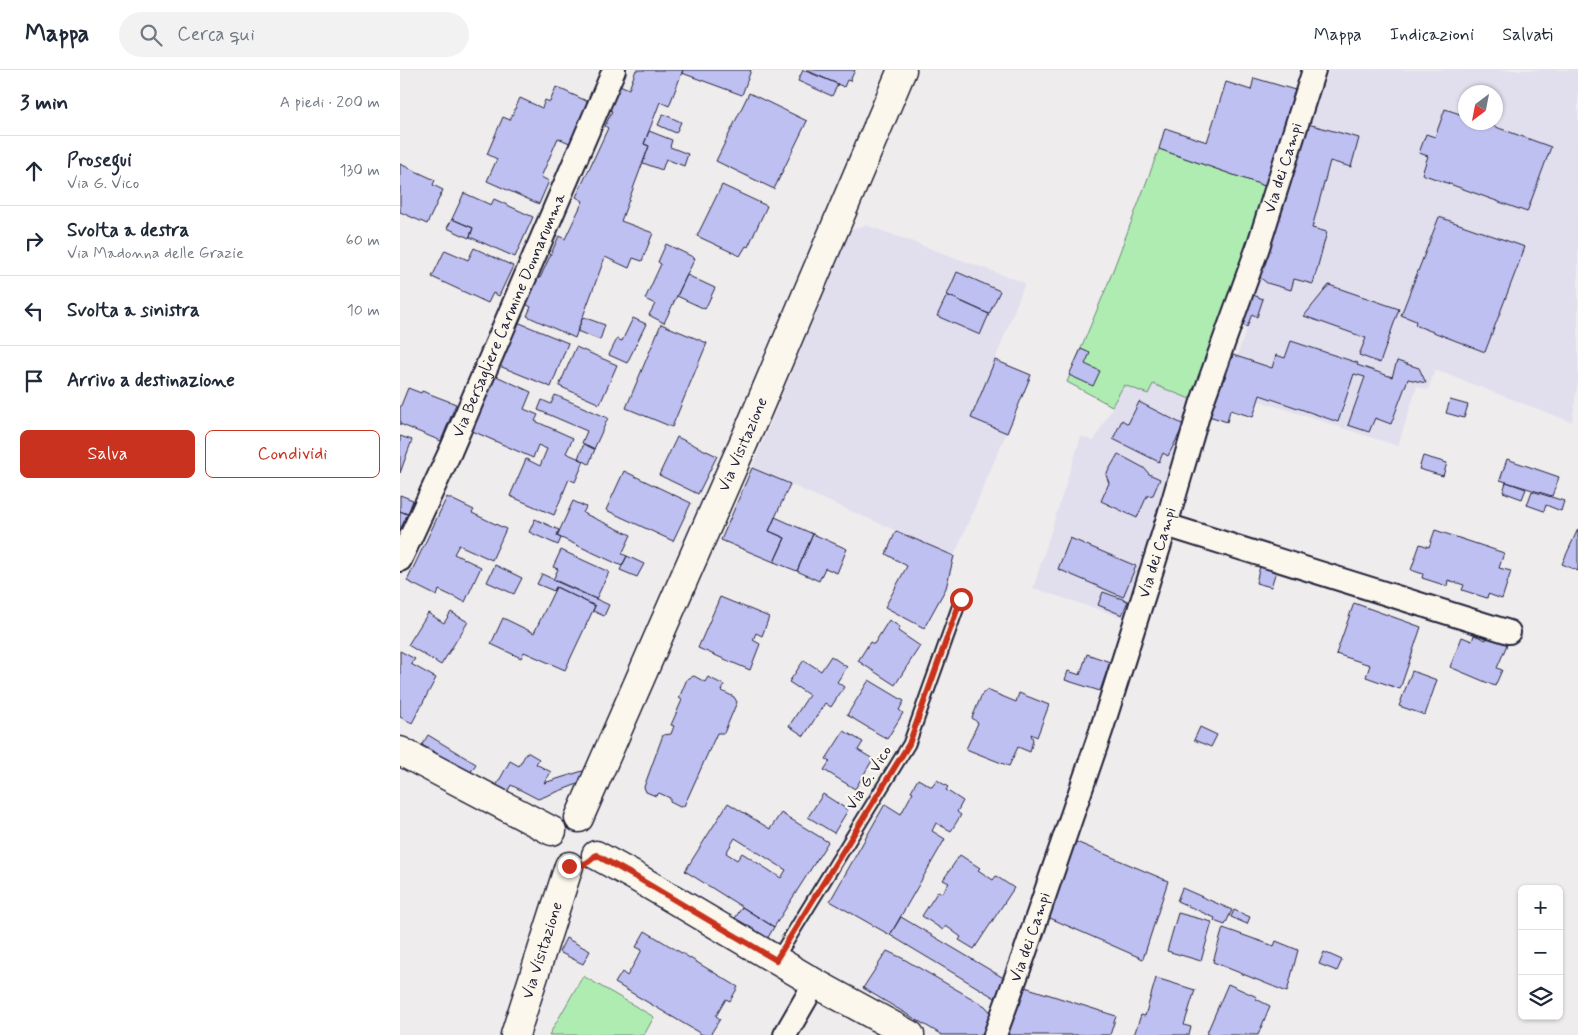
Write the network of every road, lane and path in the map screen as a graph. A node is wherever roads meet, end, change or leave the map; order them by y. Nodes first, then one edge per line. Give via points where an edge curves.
1 (614, 70) edge
2 (902, 70) edge
3 (1314, 70) edge
4 (1166, 525) junction
5 (400, 560) edge
6 (961, 599) dead end
7 (1509, 632) dead end
8 (400, 751) edge
9 (579, 818) junction
10 (552, 830) junction
11 (596, 855) junction
12 (569, 866) junction
13 (776, 960) junction
14 (815, 983) junction
15 (515, 1035) edge
16 (786, 1035) edge
17 (910, 1035) edge
18 (995, 1035) edge

1 - 5 street, Via Bersagliere Carmine Donnarumma
2 - 9 street, Via Visitazione
3 - 4 street, Via dei Campi via 1258,247 1201,405
4 - 7 street
4 - 18 street, Via dei Campi via 1098,741
6 - 13 lane, Via G. Vico via 909,744
8 - 10 street
9 - 10 street via 564,820
9 - 11 street via 587,821 597,832 599,848
10 - 12 street via 552,853
11 - 12 street via 584,865
11 - 13 street
12 - 15 street, Via Visitazione
13 - 14 street
14 - 16 street
14 - 17 street

